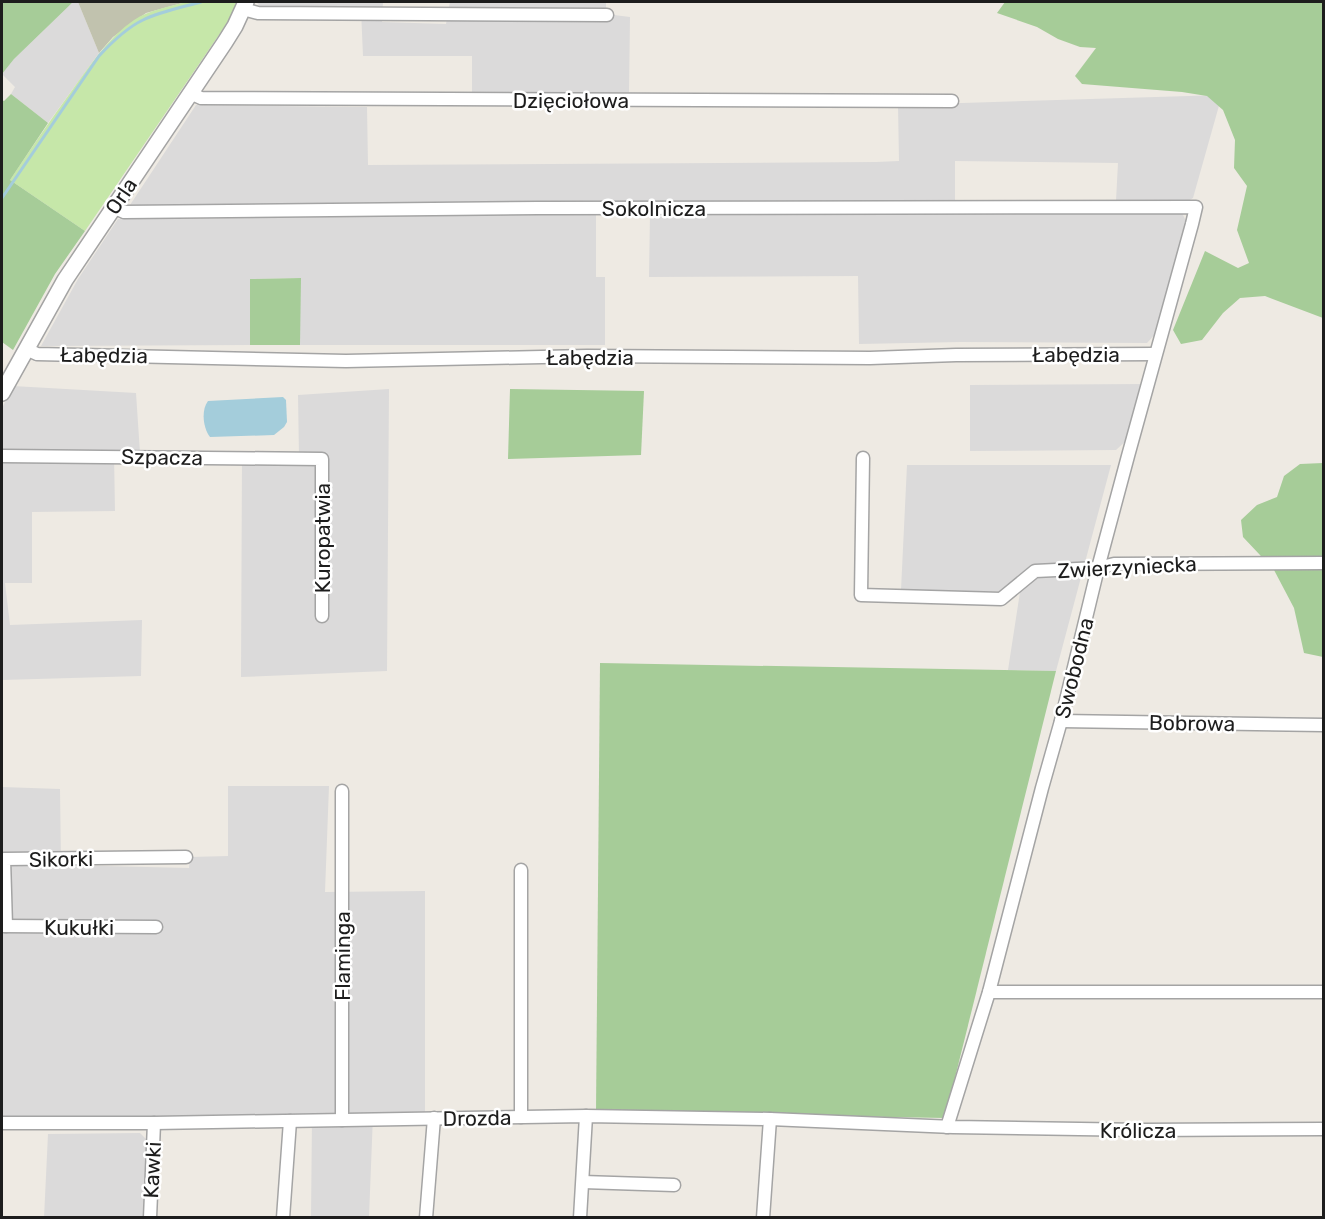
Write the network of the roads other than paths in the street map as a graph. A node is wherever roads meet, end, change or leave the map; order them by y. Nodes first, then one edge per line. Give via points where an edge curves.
1 (539, 2) edge
2 (245, 5) edge
3 (535, 14) junction
4 (607, 15) dead end
5 (190, 93) junction
6 (952, 101) dead end
7 (113, 207) junction
8 (1196, 207) joint
9 (26, 349) junction
10 (1155, 354) junction
11 (2, 393) edge
12 (2, 456) edge
13 (863, 458) dead end
14 (322, 459) joint
15 (1323, 563) edge
16 (1098, 568) junction
17 (322, 616) dead end
18 (1061, 721) junction
19 (1323, 725) edge
20 (342, 792) dead end
21 (186, 857) dead end
22 (521, 870) dead end
23 (4, 926) edge
24 (156, 927) dead end
25 (989, 992) junction
26 (1323, 992) edge
27 (586, 1116) junction
28 (521, 1117) junction
29 (434, 1118) junction
30 (770, 1119) junction
31 (342, 1120) junction
32 (290, 1121) junction
33 (154, 1123) junction
34 (2, 1124) edge
35 (950, 1127) junction
36 (1323, 1130) edge
37 (583, 1182) junction
38 (674, 1185) dead end
39 (150, 1218) edge
40 (283, 1218) edge
41 (426, 1218) edge
42 (580, 1218) edge
43 (763, 1218) edge

1 - 3 street
2 - 3 street via 258,13
2 - 5 street, Orla
3 - 4 street
5 - 6 street, Dzięciołowa via 201,98
5 - 7 street, Orla
7 - 8 street, Sokolnicza via 124,212
7 - 9 street, Orla via 64,280
8 - 10 street, Swobodna
9 - 10 street, Łabędzia via 37,354 346,361
9 - 11 street, Orla
10 - 16 street, Swobodna
12 - 14 street, Szpacza
13 - 16 street, Zwierzyniecka via 861,595 1001,599 1035,571
14 - 17 street, Kuropatwia
15 - 16 street, Zwierzyniecka via 1114,564
16 - 18 street, Swobodna
18 - 19 street, Bobrowa
18 - 25 street, Swobodna
20 - 31 street, Flaminga
21 - 23 street, Sikorki via 4,859
22 - 28 street
23 - 24 street, Kukułki
25 - 26 street
25 - 35 street, Swobodna
27 - 28 street, Drozda
27 - 30 street, Drozda
27 - 37 street
28 - 29 street, Drozda
29 - 31 street, Drozda
29 - 41 street
30 - 35 street, Drozda
30 - 43 street
31 - 32 street, Drozda
32 - 33 street, Drozda
32 - 40 street
33 - 34 street, Drozda
33 - 39 street, Kawki
35 - 36 street, Królicza
37 - 38 street
37 - 42 street

